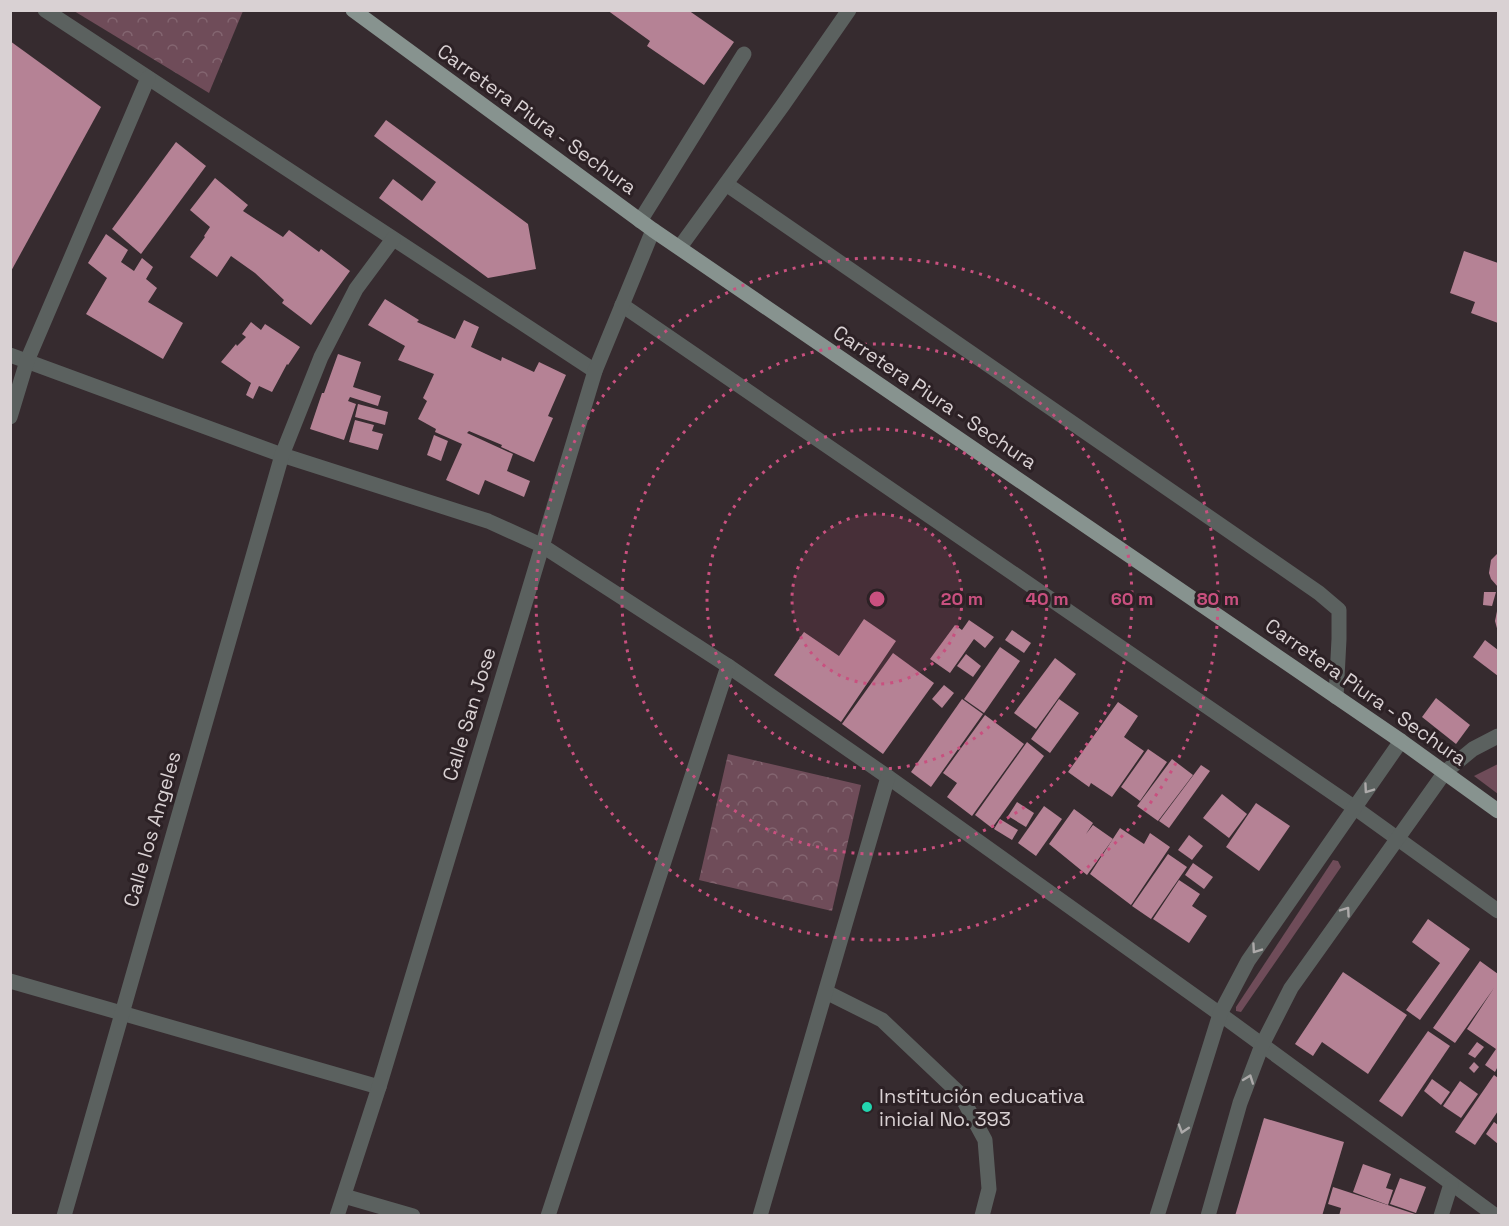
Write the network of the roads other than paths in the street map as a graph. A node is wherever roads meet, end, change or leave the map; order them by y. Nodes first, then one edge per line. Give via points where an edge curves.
1 (45, 10) edge
2 (353, 10) edge
3 (849, 10) edge
4 (744, 54) dead end
5 (148, 78) junction
6 (726, 184) junction
7 (646, 225) junction
8 (393, 239) junction
9 (680, 247) junction
10 (622, 305) junction
11 (10, 355) edge
12 (27, 361) junction
13 (595, 371) junction
14 (10, 417) edge
15 (282, 455) junction
16 (541, 545) junction
17 (728, 666) junction
18 (1336, 697) junction
19 (1498, 736) edge
20 (1401, 741) junction
21 (1445, 772) junction
22 (888, 777) junction
23 (1355, 808) junction
24 (1498, 811) edge
25 (1397, 838) junction
26 (1498, 911) edge
27 (10, 981) edge
28 (826, 992) junction
29 (121, 1013) junction
30 (1220, 1014) junction
31 (1262, 1045) junction
32 (379, 1087) junction
33 (1451, 1184) junction
34 (344, 1196) junction
35 (64, 1215) edge
36 (337, 1215) edge
37 (413, 1215) edge
38 (548, 1215) edge
39 (760, 1215) edge
40 (982, 1215) edge
41 (1157, 1215) edge
42 (1208, 1215) edge
43 (1441, 1215) edge
44 (1496, 1215) edge

1 - 5 street
2 - 7 main road, Carretera Piura - Sechura
3 - 6 street
4 - 7 street, Calle San Jose
5 - 8 street
5 - 12 street
6 - 9 street
6 - 18 street via 1319,593 1339,610
7 - 9 main road, Carretera Piura - Sechura
7 - 10 street, Calle San Jose
8 - 13 street
8 - 15 street, Calle los Angeles via 356,289 326,347
9 - 18 main road, Carretera Piura - Sechura
10 - 13 street, Calle San Jose
10 - 23 street
11 - 12 street
12 - 14 street
12 - 15 street
13 - 16 street, Calle San Jose
15 - 16 street via 488,521
15 - 29 street, Calle los Angeles
16 - 17 street
16 - 32 street, Calle San Jose
17 - 22 street
17 - 38 street
18 - 20 main road, Carretera Piura - Sechura
19 - 21 street via 1473,749
20 - 21 main road, Carretera Piura - Sechura
20 -> 23 street
21 - 24 main road, Carretera Piura - Sechura
21 - 25 street
22 - 28 street
22 - 30 street
23 - 25 street
23 -> 30 street via 1248,961
25 - 26 street
31 -> 25 street via 1291,988
27 - 29 street
28 - 39 street
28 - 40 street via 882,1020 960,1095 985,1140 988,1189
29 - 32 street
29 - 35 street, Calle los Angeles
30 - 31 street
30 -> 41 street
31 - 33 street
42 -> 31 street via 1240,1103
32 - 34 street, Calle San Jose
33 - 43 street
33 - 44 street
34 - 36 street, Calle San Jose
34 - 37 street

